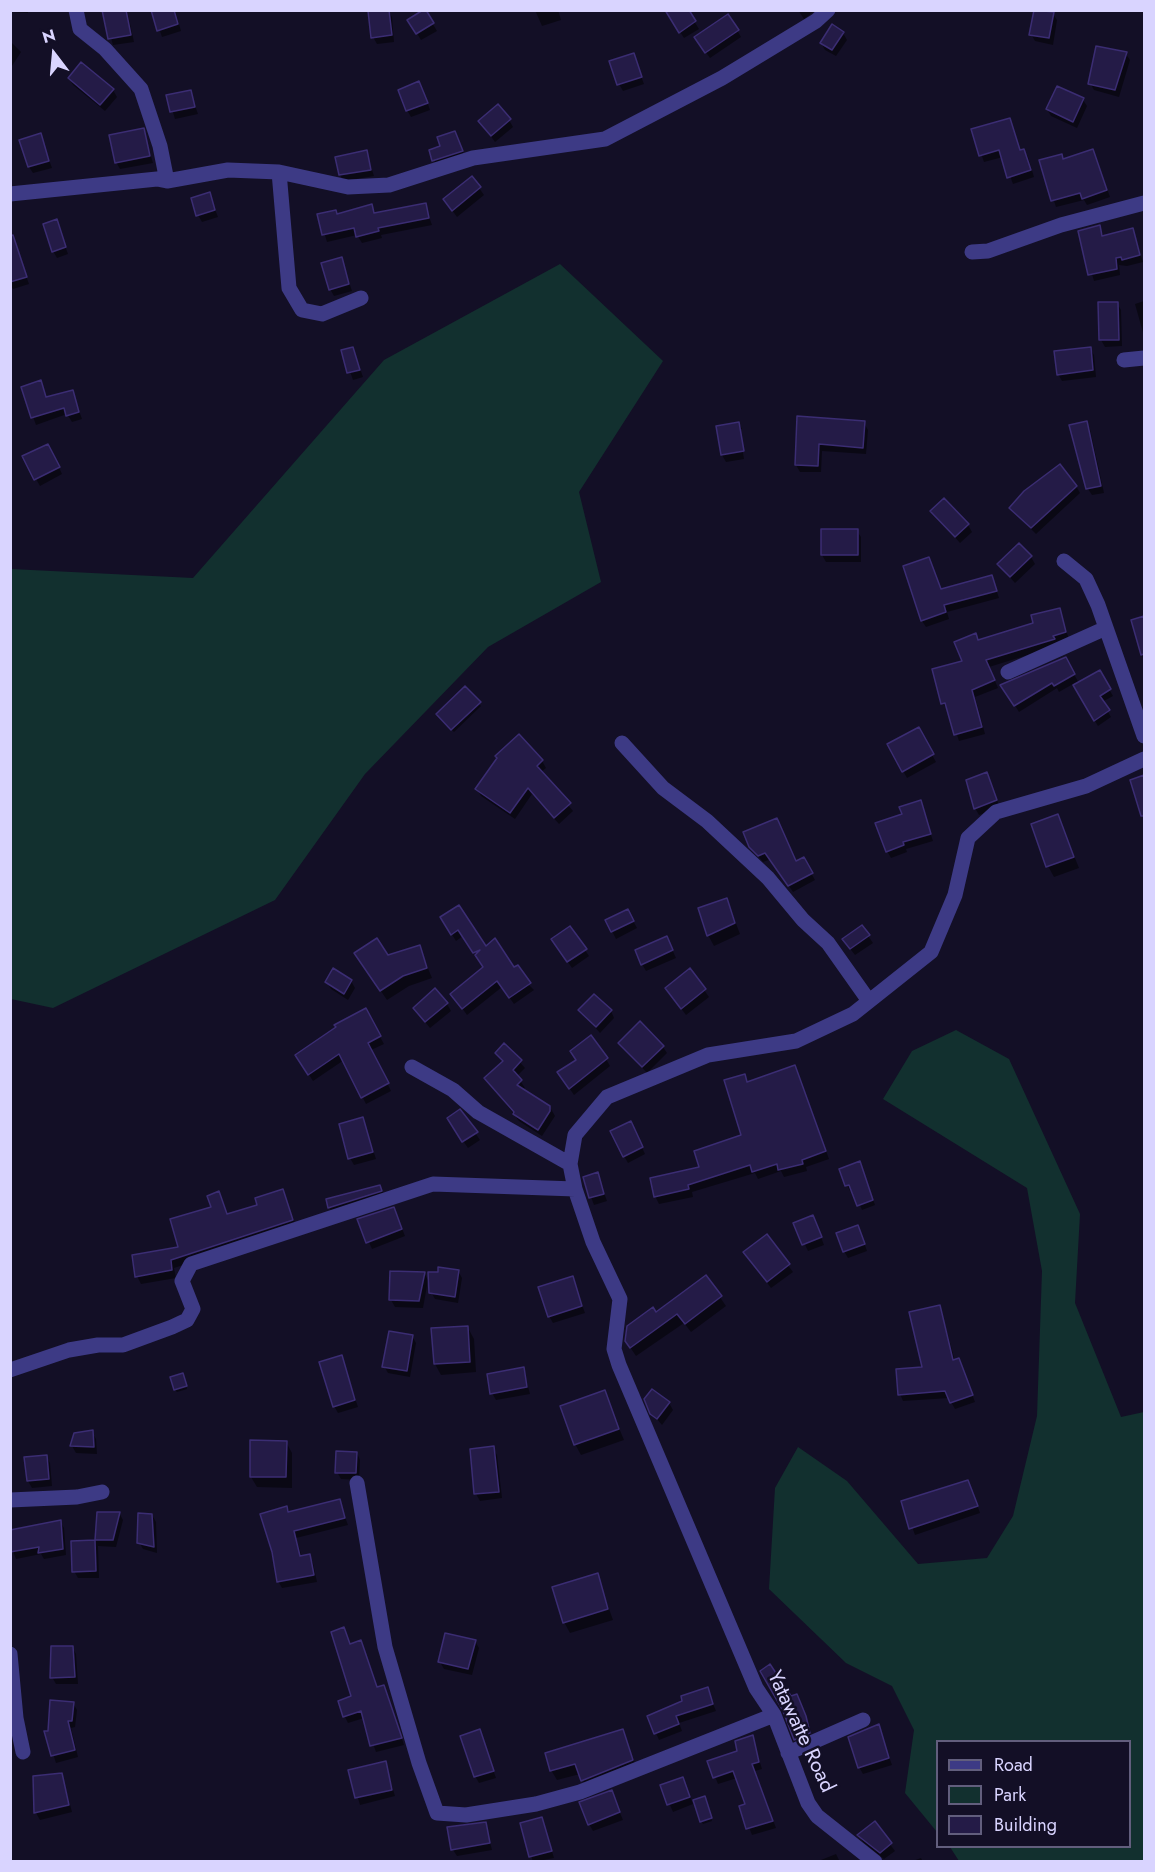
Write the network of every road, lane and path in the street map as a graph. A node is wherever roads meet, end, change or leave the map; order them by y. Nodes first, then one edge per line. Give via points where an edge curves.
1 (76, 10) edge
2 (828, 10) edge
3 (279, 172) junction
4 (167, 181) junction
5 (10, 194) edge
6 (1144, 204) edge
7 (972, 252) dead end
8 (361, 298) dead end
9 (1144, 358) edge
10 (1124, 360) dead end
11 (1064, 561) dead end
12 (1106, 628) junction
13 (1008, 672) dead end
14 (1144, 736) edge
15 (622, 743) dead end
16 (1144, 759) edge
17 (869, 1002) junction
18 (412, 1067) dead end
19 (570, 1164) junction
20 (575, 1189) junction
21 (10, 1370) edge
22 (357, 1483) dead end
23 (102, 1492) dead end
24 (10, 1500) edge
25 (10, 1654) edge
26 (774, 1715) junction
27 (863, 1720) dead end
28 (23, 1752) dead end
29 (788, 1753) junction
30 (875, 1862) edge

1 - 4 street via 80,29 105,49 141,89
2 - 3 street via 722,78 605,139 473,158 389,185 348,187
3 - 4 street via 228,170
3 - 8 street via 290,288 302,310 322,314
4 - 5 street
6 - 7 street via 1061,225 988,251
9 - 10 street
11 - 12 street via 1086,579
12 - 13 street
12 - 14 street
15 - 17 street via 663,788 707,821 768,878 828,943
16 - 17 street, Yatawatte Road via 1086,786 996,812 968,838 954,895 931,952
17 - 19 street, Yatawatte Road via 853,1014 796,1041 708,1055 607,1097 574,1135
18 - 19 street via 453,1090 478,1112
19 - 20 street, Yatawatte Road
20 - 21 street via 434,1184 192,1264 182,1281 193,1309 187,1320 172,1327 123,1345 69,1350
20 - 26 street, Yatawatte Road via 593,1242 620,1299 614,1349 619,1365 756,1688
22 - 26 street via 385,1647 437,1813 466,1815 536,1804 580,1792
23 - 24 street
25 - 28 street
26 - 29 street, Yatawatte Road
27 - 29 street
29 - 30 street, Yatawatte Road via 817,1816

